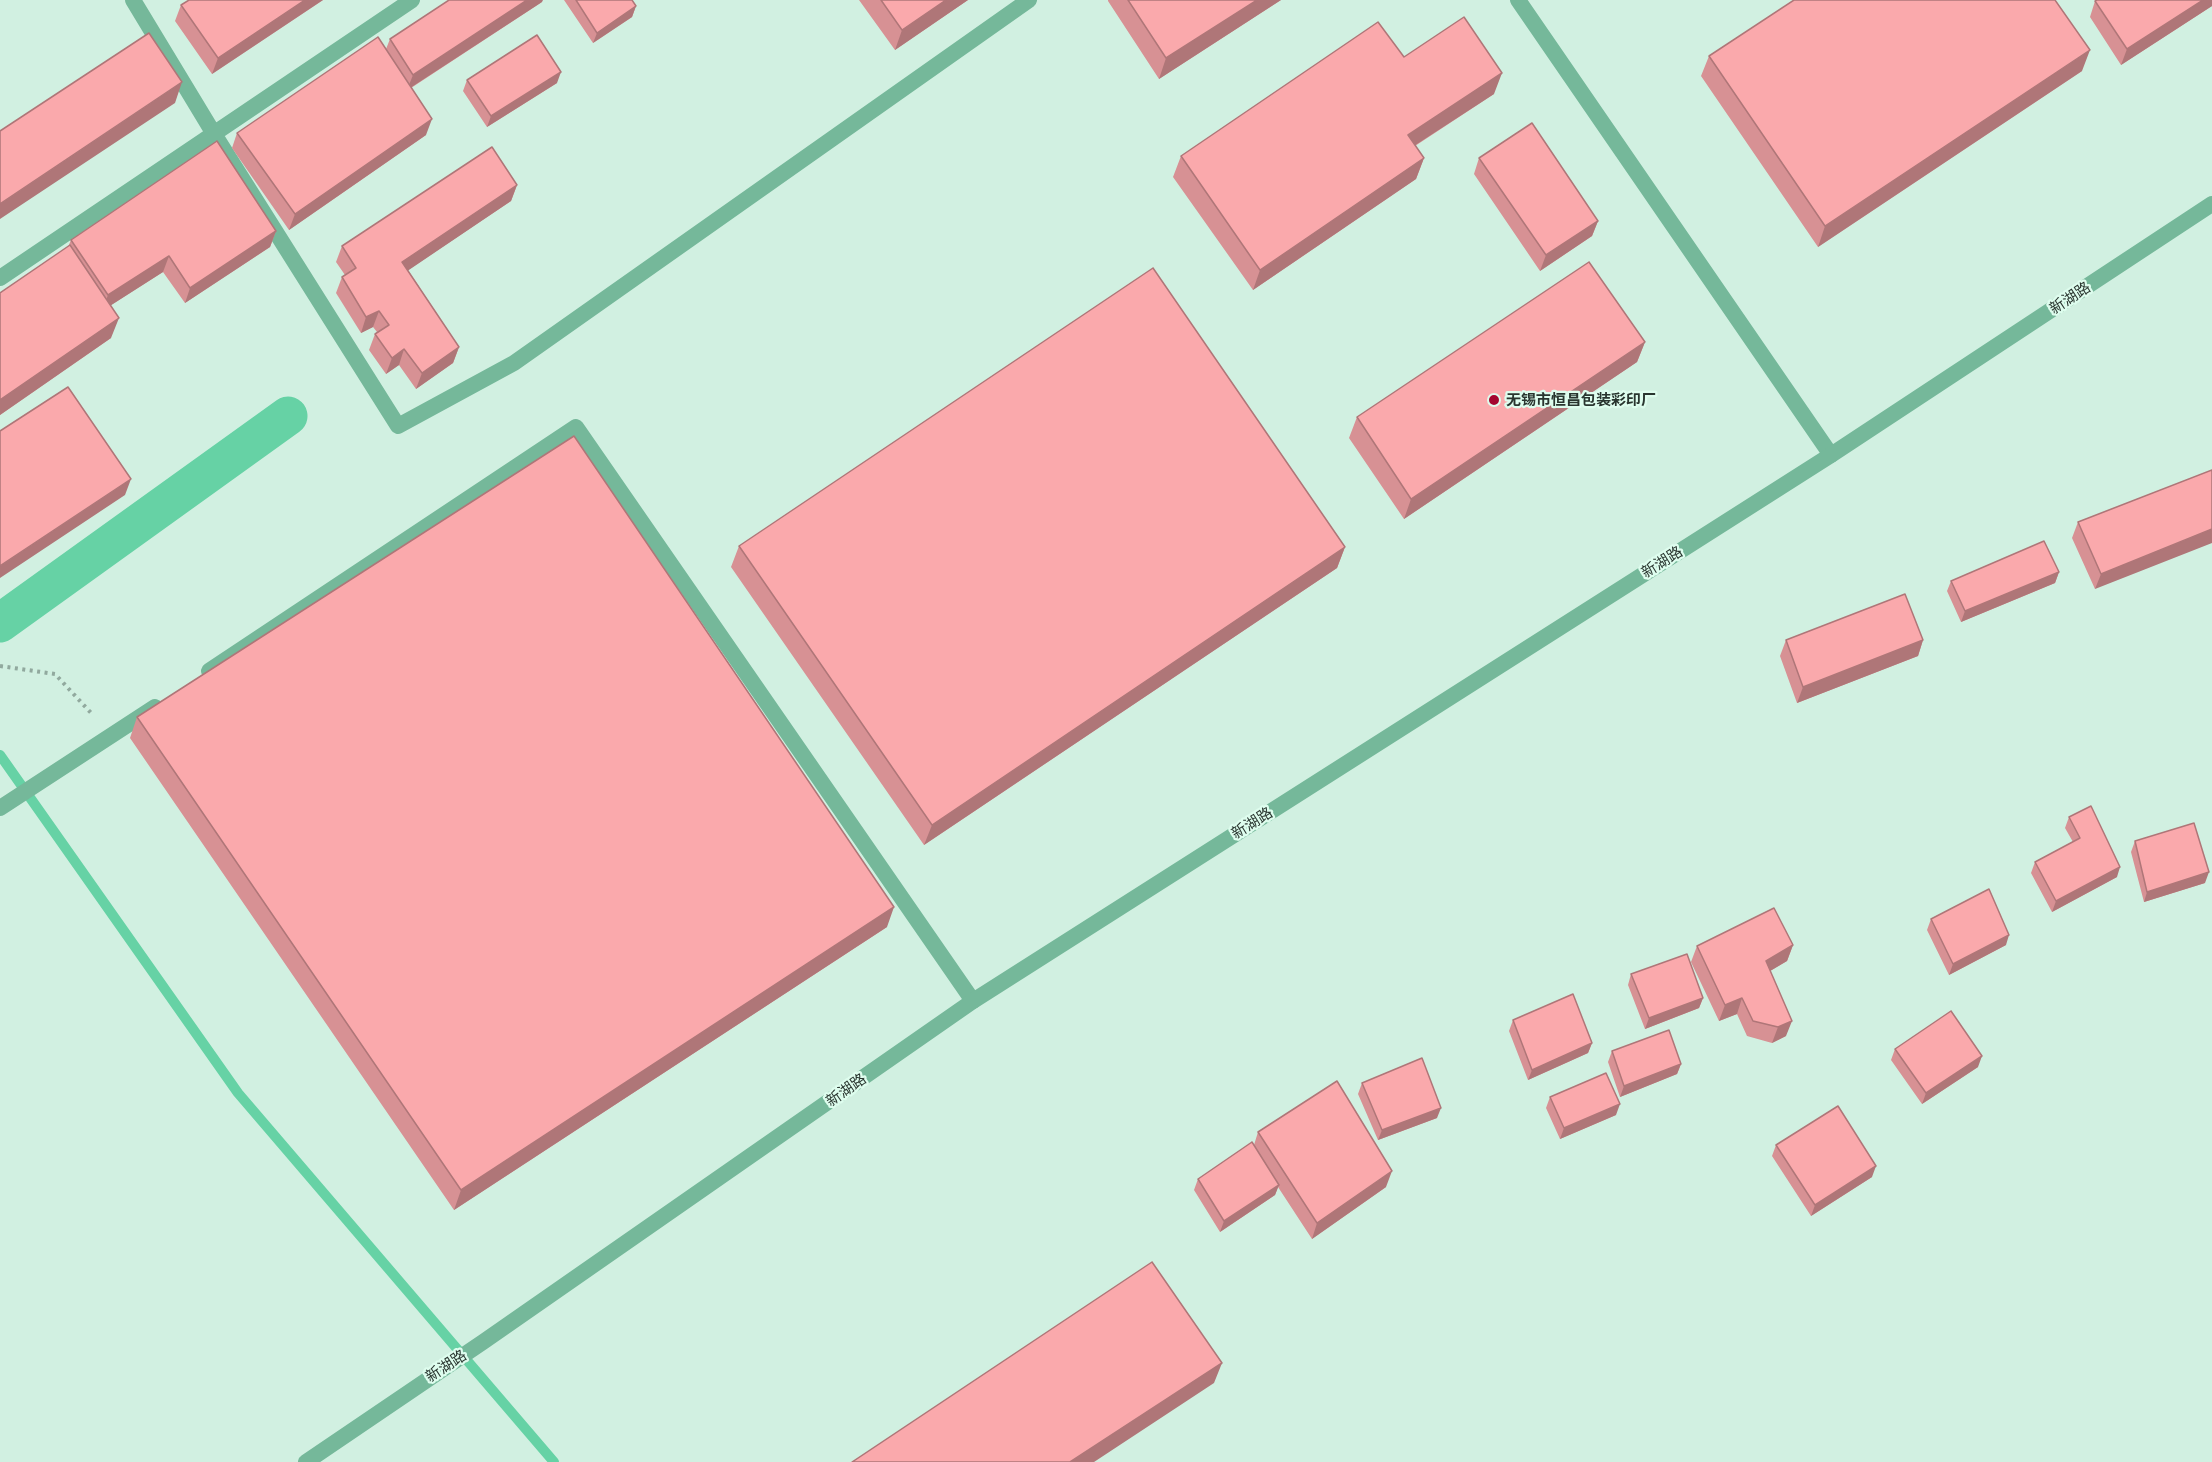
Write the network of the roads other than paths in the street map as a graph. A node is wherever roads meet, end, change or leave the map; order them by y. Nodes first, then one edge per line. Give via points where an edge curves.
1 (133, 0) edge
2 (412, 0) edge
3 (1029, 0) edge
4 (1518, 0) edge
5 (214, 134) junction
6 (2212, 204) edge
7 (0, 278) edge
8 (1831, 455) junction
9 (200, 678) edge
10 (170, 697) edge
11 (2, 806) edge
12 (973, 1001) junction
13 (306, 1462) edge

1 - 5 street
2 - 5 street
3 - 5 street via 514,363 398,426
4 - 8 street
5 - 7 street
6 - 8 street, 新湖路
8 - 12 street, 新湖路
9 - 12 street via 576,427
10 - 11 street
12 - 13 street, 新湖路

